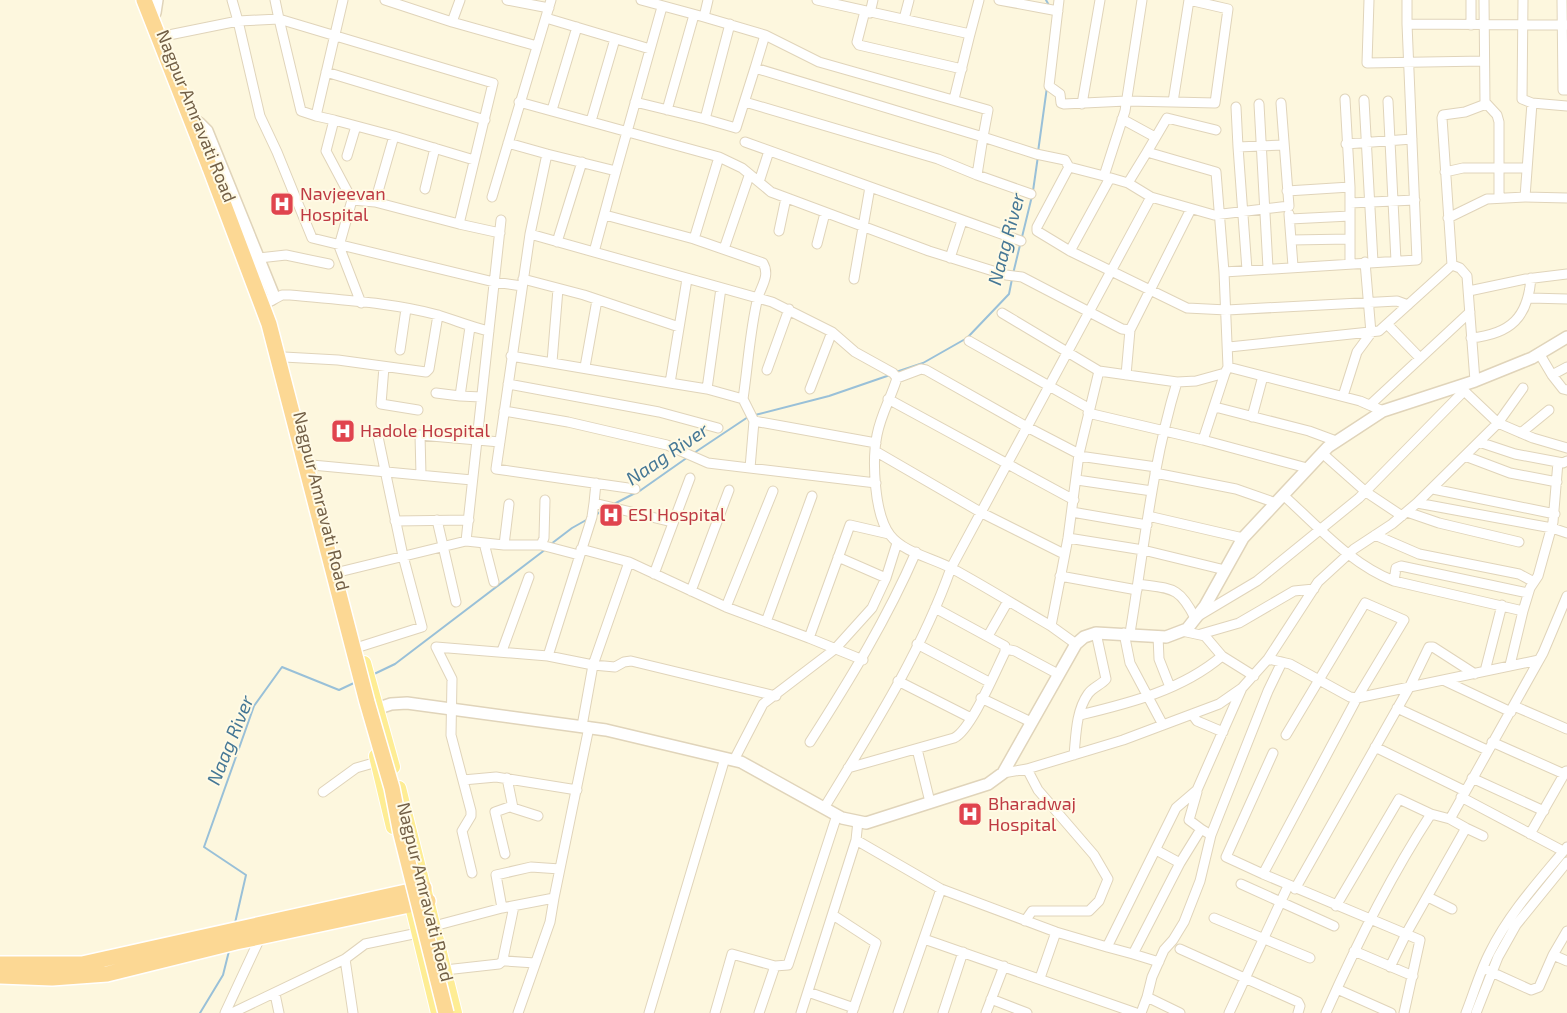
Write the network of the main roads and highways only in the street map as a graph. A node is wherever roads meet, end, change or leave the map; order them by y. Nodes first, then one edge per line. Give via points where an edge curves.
1 (139, 0) edge
2 (144, 0) edge
3 (154, 4) edge
4 (363, 679) junction
5 (372, 710) junction
6 (426, 894) junction
7 (410, 898) junction
8 (232, 936) junction
9 (0, 964) edge
10 (0, 976) edge
11 (438, 1013) edge
12 (446, 1013) edge
13 (455, 1013) edge

1 - 4 main road, Nagpur Amravati Road via 262,324
2 - 12 highway, bridge via 268,324 392,788
3 - 4 main road, Nagpur Amravati Road via 267,302 359,647
4 - 5 main road, Nagpur Amravati Road
5 - 6 main road, Nagpur Amravati Road
5 - 7 main road, Nagpur Amravati Road via 377,762
6 - 7 highway
6 - 13 main road, Nagpur Amravati Road
7 - 8 highway
7 - 8 highway via 260,938
7 - 11 main road, Nagpur Amravati Road
8 - 9 highway via 82,964
8 - 10 highway via 107,974 52,978

